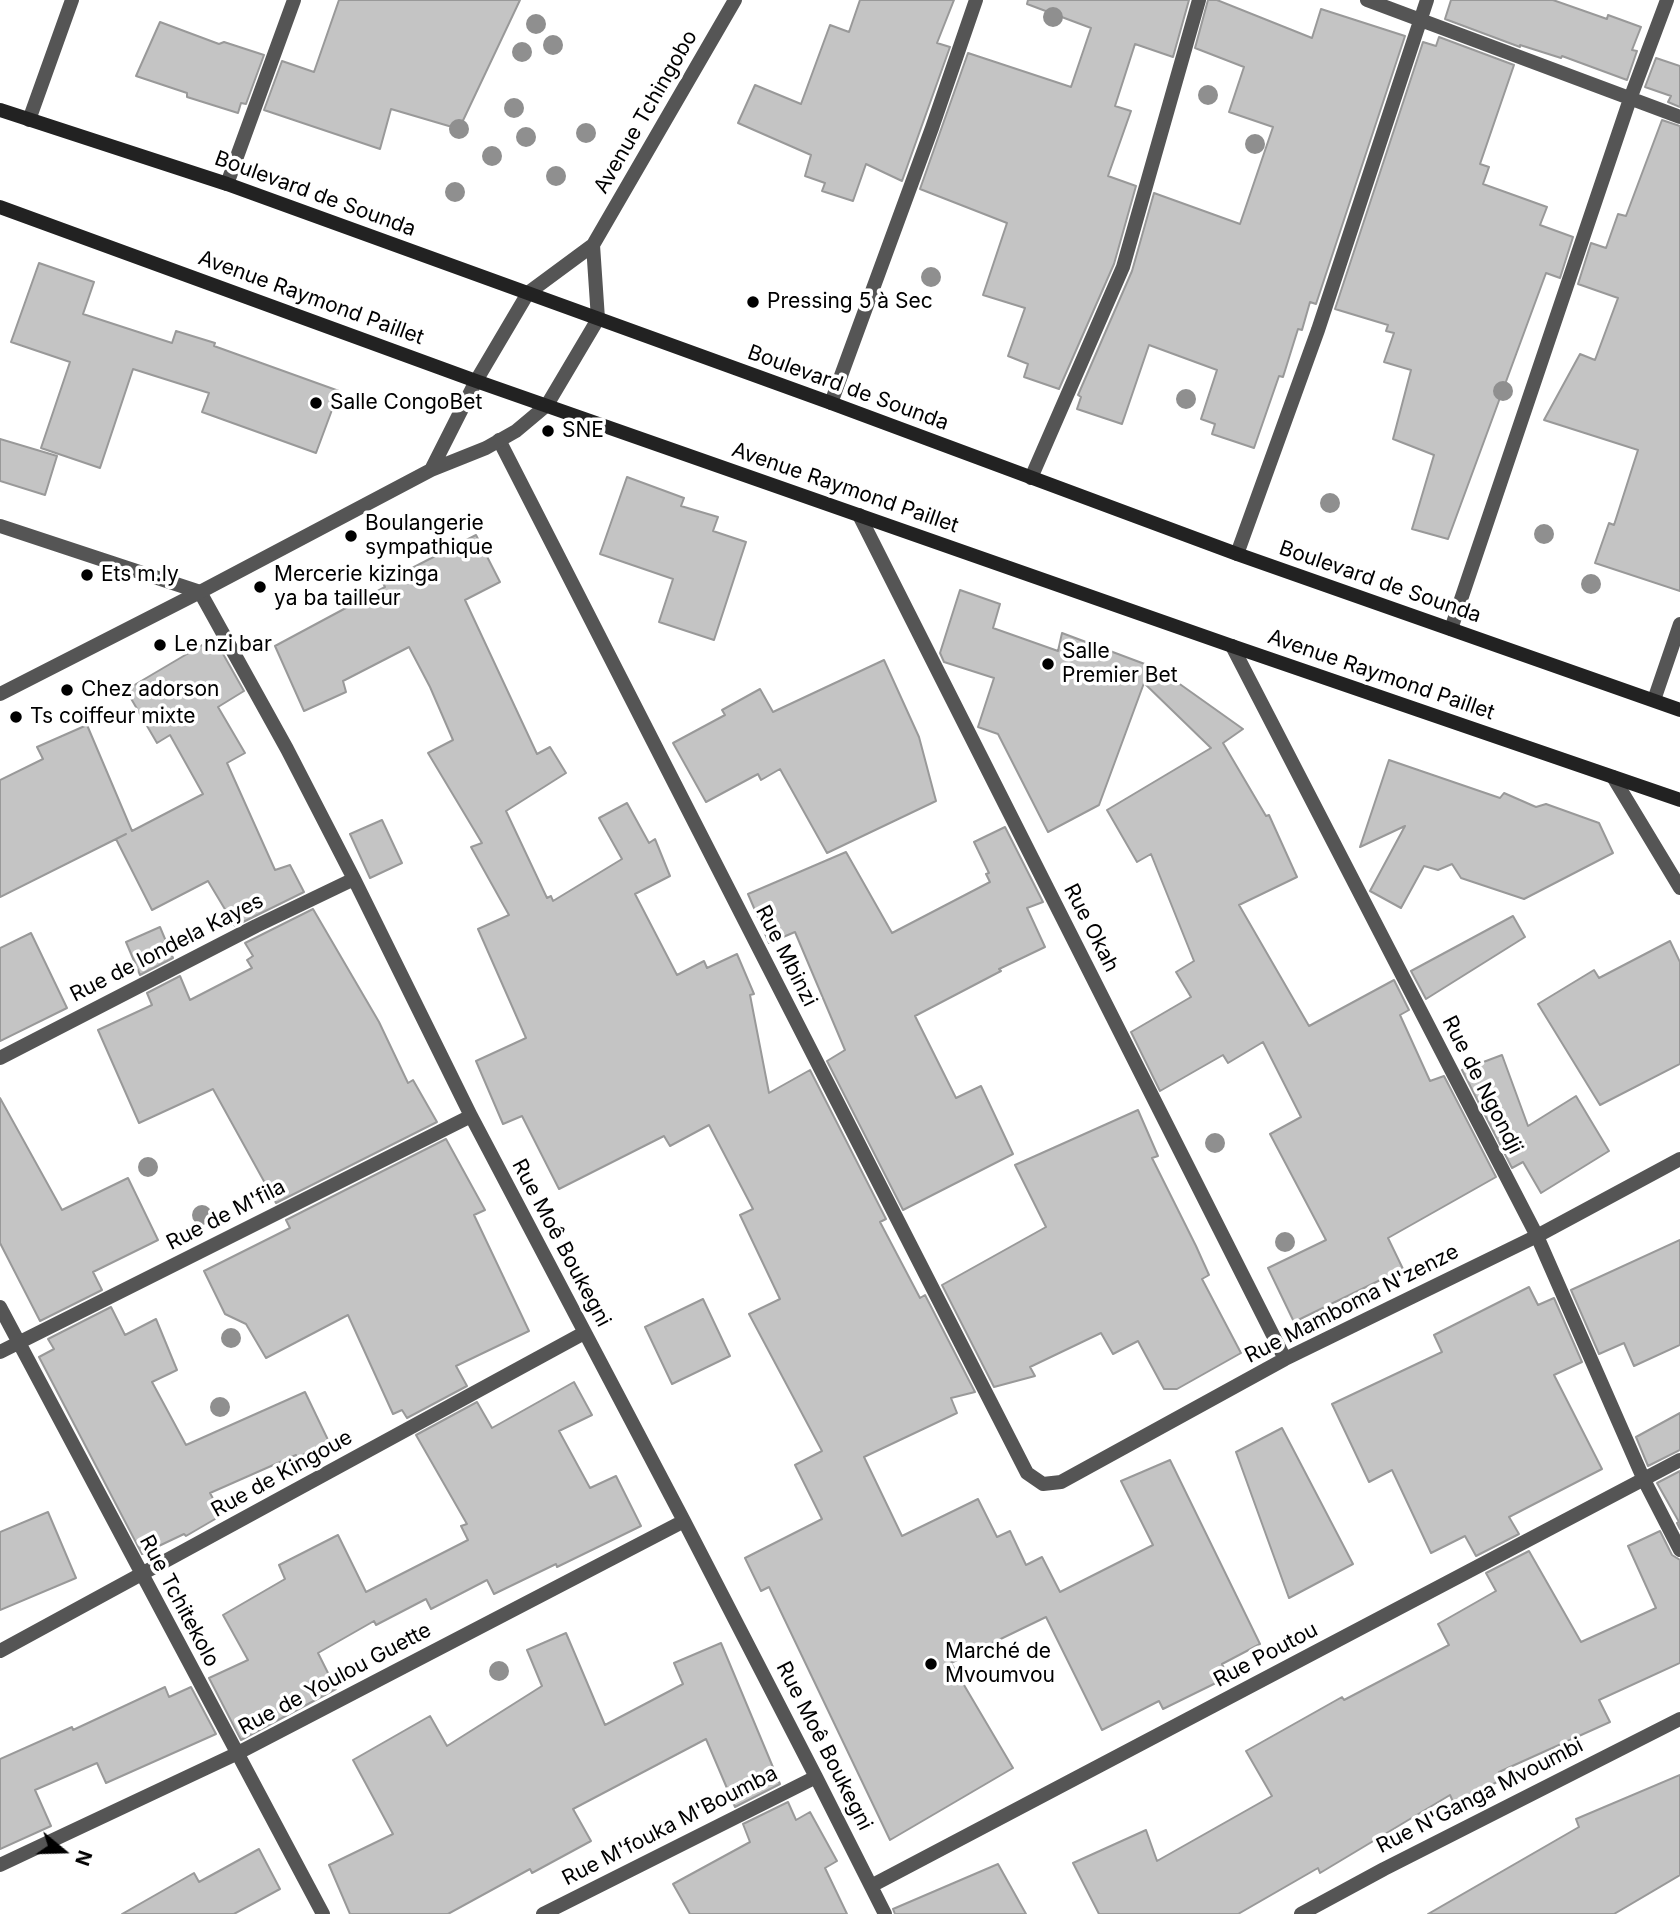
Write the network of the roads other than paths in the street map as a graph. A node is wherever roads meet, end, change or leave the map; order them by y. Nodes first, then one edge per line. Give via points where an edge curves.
1 (72, 0) edge
2 (294, 0) edge
3 (735, 0) edge
4 (976, 0) edge
5 (1199, 0) edge
6 (1367, 0) edge
7 (1427, 0) edge
8 (1667, 0) edge
9 (1421, 19) junction
10 (1630, 99) junction
11 (0, 110) edge
12 (1680, 117) edge
13 (29, 120) junction
14 (227, 184) junction
15 (0, 206) edge
16 (593, 245) junction
17 (527, 293) junction
18 (598, 319) junction
19 (477, 381) junction
20 (831, 403) junction
21 (547, 405) junction
22 (499, 440) junction
23 (431, 470) junction
24 (1031, 478) junction
25 (859, 515) junction
26 (0, 526) edge
27 (1237, 554) junction
28 (200, 592) junction
29 (1680, 625) edge
30 (1451, 629) junction
31 (1231, 646) junction
32 (0, 694) edge
33 (1654, 700) junction
34 (1680, 710) edge
35 (1613, 777) junction
36 (1680, 800) edge
37 (354, 879) junction
38 (1680, 888) edge
39 (0, 1058) edge
40 (471, 1116) junction
41 (1680, 1159) edge
42 (1537, 1236) junction
43 (0, 1307) edge
44 (584, 1333) junction
45 (19, 1343) junction
46 (0, 1352) edge
47 (1285, 1359) junction
48 (1680, 1460) edge
49 (1644, 1480) junction
50 (1043, 1484) joint
51 (684, 1521) junction
52 (1680, 1550) edge
53 (141, 1574) junction
54 (0, 1651) edge
55 (1680, 1719) edge
56 (236, 1754) junction
57 (816, 1777) junction
58 (0, 1865) edge
59 (870, 1886) junction
60 (551, 1912) edge
61 (323, 1914) edge
62 (885, 1914) edge
63 (1301, 1914) edge

1 - 13 street
2 - 14 street
3 - 16 street, Avenue Tchingobo
4 - 20 street
5 - 24 street via 1123,267
6 - 9 street
7 - 9 street
8 - 10 street
9 - 10 street
9 - 27 street via 1318,330
10 - 12 street
10 - 30 street
11 - 13 main road, Boulevard de Sounda
13 - 14 main road, Boulevard de Sounda
14 - 17 main road, Boulevard de Sounda
15 - 19 main road, Avenue Raymond Paillet
16 - 17 street, Avenue Tchingobo
16 - 18 street
17 - 18 main road, Boulevard de Sounda
17 - 19 street
18 - 20 main road, Boulevard de Sounda
18 - 21 street
19 - 21 main road, Avenue Raymond Paillet
19 - 23 street
20 - 24 main road, Boulevard de Sounda
21 - 22 street
21 - 25 main road, Avenue Raymond Paillet
22 - 23 street
22 - 50 street, Rue Mbinzi via 1027,1473
23 - 28 street
24 - 27 main road, Boulevard de Sounda
25 - 31 main road, Avenue Raymond Paillet
25 - 47 street, Rue Okah
26 - 28 street
27 - 30 main road, Boulevard de Sounda
28 - 32 street
28 - 37 street, Rue Moê Boukegni
29 - 33 street
30 - 33 main road, Boulevard de Sounda
31 - 35 main road, Avenue Raymond Paillet
31 - 42 street, Rue de Ngondji
33 - 34 main road, Boulevard de Sounda
35 - 36 main road, Avenue Raymond Paillet
35 - 38 street
37 - 39 street, Rue de londela Kayes
37 - 40 street, Rue Moê Boukegni
40 - 44 street, Rue Moê Boukegni
40 - 45 street, Rue de M'fila
41 - 42 street, Rue Mamboma N'zenze
42 - 47 street, Rue Mamboma N'zenze
42 - 49 street, Rue de Ngondji
43 - 45 street, Rue Tchitekolo
44 - 51 street, Rue Moê Boukegni
44 - 53 street, Rue de Kingoue
45 - 46 street, Rue de M'fila
45 - 53 street, Rue Tchitekolo
47 - 50 street, Rue Mamboma N'zenze via 1061,1482
48 - 49 street, Rue Poutou
49 - 52 street, Rue de Ngondji
49 - 59 street, Rue Poutou
51 - 56 street, Rue de Youlou Guette
51 - 57 street, Rue Moê Boukegni
53 - 54 street, Rue de Kingoue
53 - 56 street, Rue Tchitekolo
55 - 63 street, Rue N'Ganga Mvoumbi
56 - 58 street, Rue de Youlou Guette
56 - 61 street, Rue Tchitekolo
57 - 59 street, Rue Moê Boukegni
57 - 60 street, Rue M'fouka M'Boumba
59 - 62 street, Rue Moê Boukegni

